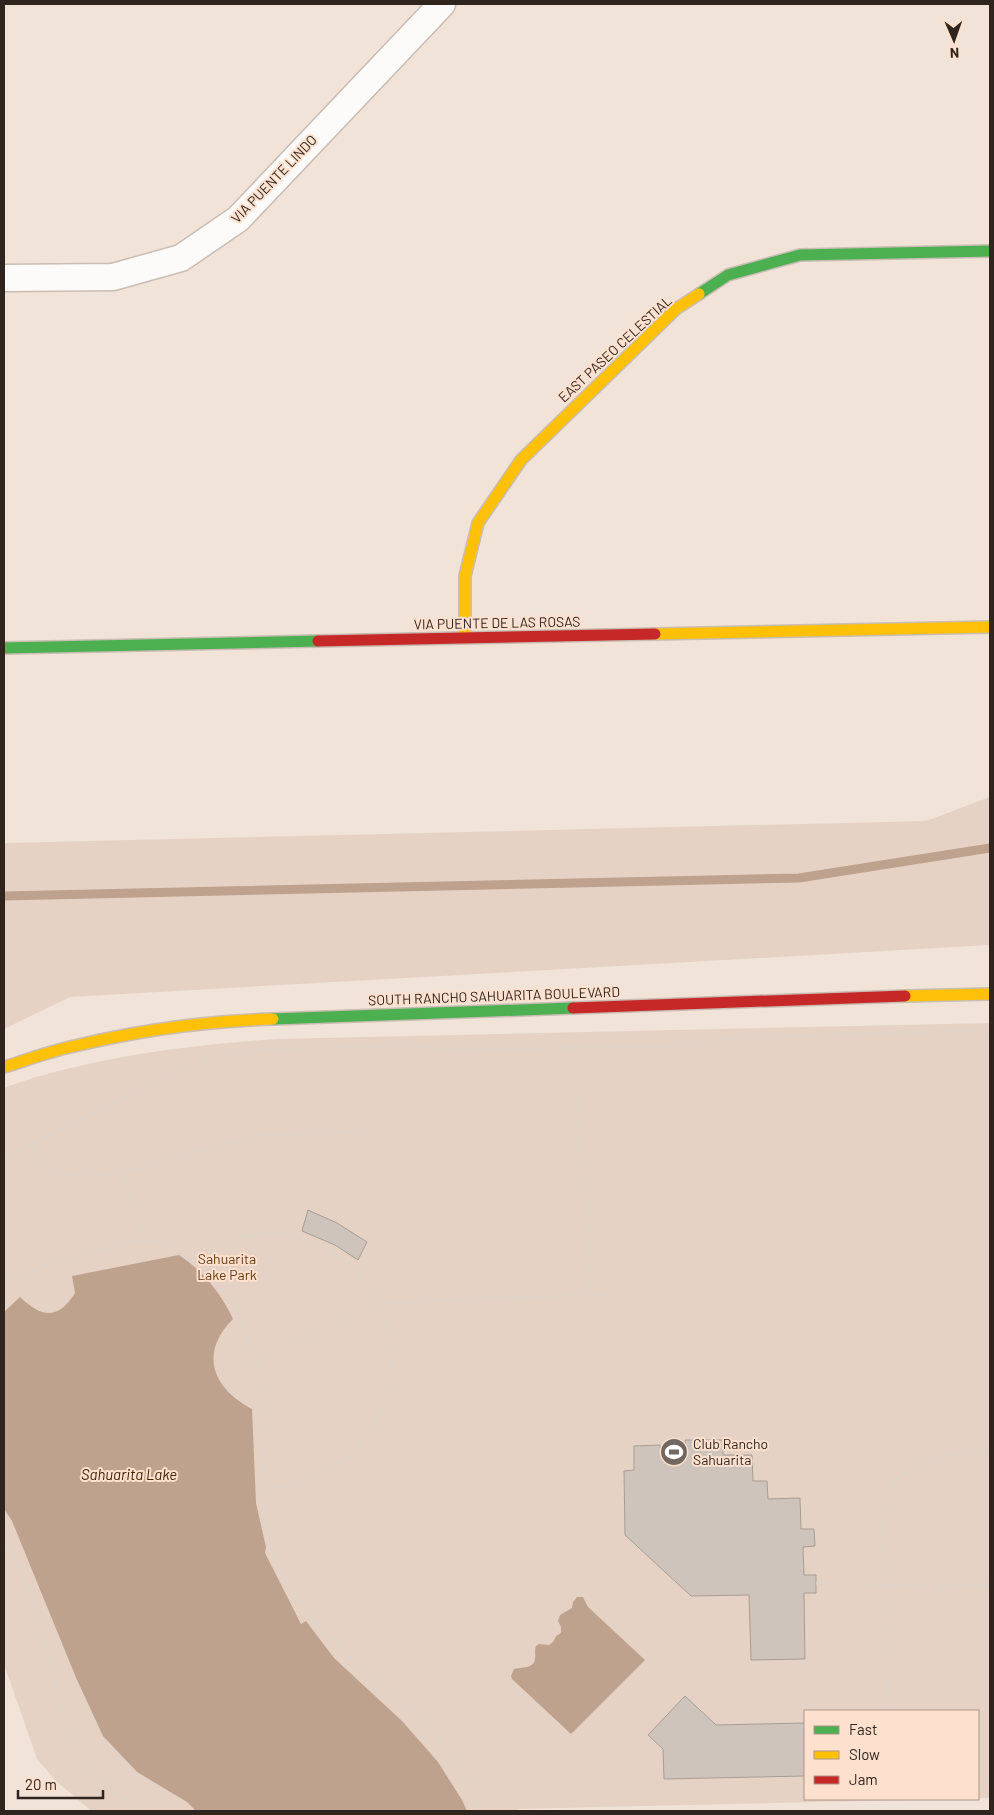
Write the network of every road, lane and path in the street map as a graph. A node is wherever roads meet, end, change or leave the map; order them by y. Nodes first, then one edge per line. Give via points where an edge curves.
1 (442, 4) edge
2 (990, 251) edge
3 (4, 278) edge
4 (990, 627) edge
5 (465, 638) junction
6 (4, 648) edge
7 (990, 994) edge
8 (990, 1037) edge
9 (4, 1067) edge
10 (578, 1091) dead end
11 (375, 1130) dead end
12 (30, 1146) junction
13 (4, 1156) edge
14 (122, 1173) junction
15 (144, 1241) junction
16 (190, 1262) junction
17 (4, 1279) edge
18 (610, 1294) dead end
19 (590, 1295) junction
20 (380, 1303) junction
21 (256, 1362) junction
22 (990, 1453) edge
23 (265, 1489) junction
24 (4, 1535) edge
25 (816, 1583) dead end
26 (990, 1585) edge
27 (885, 1586) junction
28 (889, 1710) edge
29 (135, 1811) edge
30 (478, 1811) edge

1 - 3 street, VIA PUENTE LINDO via 238,219 182,258 113,277
2 - 5 street, EAST PASEO CELESTIAL via 800,254 728,275 676,310 521,460 478,523 465,576
4 - 5 street, VIA PUENTE DE LAS ROSAS
5 - 6 street, VIA PUENTE DE LAS ROSAS
7 - 9 street, SOUTH RANCHO SAHUARITA BOULEVARD via 234,1020 139,1032 64,1048
8 - 12 path via 969,1031 445,1051 414,1045 242,1051 202,1061
10 - 19 path
11 - 14 path via 252,1136
12 - 13 path
12 - 14 path via 43,1167 63,1174
14 - 15 path
15 - 16 path via 163,1241
15 - 17 path via 127,1242
16 - 20 path via 218,1244 233,1239 263,1233 292,1236 326,1248 348,1262 367,1281
16 - 21 path via 209,1276 234,1304
18 - 19 path
19 - 20 path
20 - 21 path
20 - 23 path via 393,1360 391,1382 376,1424 356,1450 323,1474 285,1487
21 - 23 path via 262,1405
22 - 27 path via 948,1454 917,1464 902,1475 886,1500 883,1519
23 - 30 path via 270,1548 288,1586 310,1616 367,1674 423,1719 466,1776
24 - 29 path via 32,1598 67,1723 84,1766
25 - 27 path
26 - 27 path
27 - 28 path

